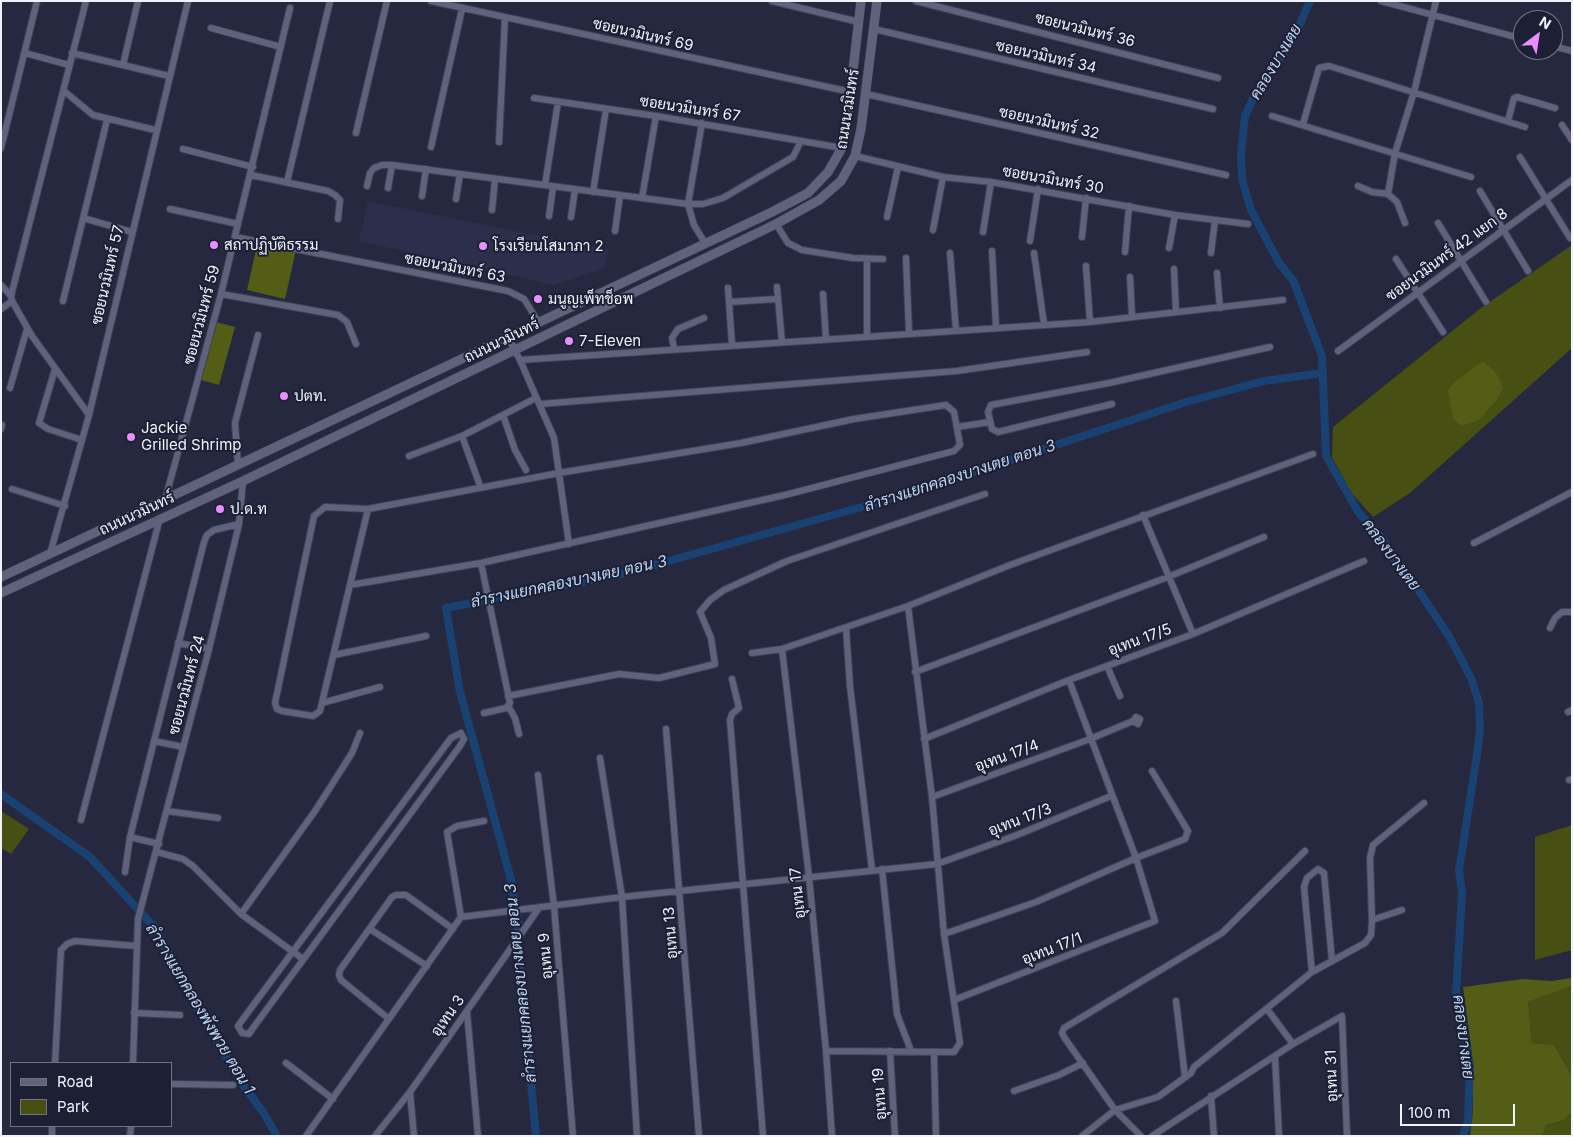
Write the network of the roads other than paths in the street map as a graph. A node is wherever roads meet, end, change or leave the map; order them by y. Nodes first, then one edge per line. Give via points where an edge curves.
1 (37, 1) edge
2 (86, 1) edge
3 (138, 1) edge
4 (188, 1) edge
5 (330, 1) edge
6 (386, 1) edge
7 (431, 1) edge
8 (772, 1) edge
9 (861, 1) edge
10 (877, 1) edge
11 (916, 1) edge
12 (1382, 1) edge
13 (1436, 1) edge
14 (290, 8) dead end
15 (462, 8) junction
16 (1432, 15) junction
17 (505, 17) junction
18 (859, 22) junction
19 (211, 28) dead end
20 (874, 29) junction
21 (1513, 36) edge
22 (281, 48) junction
23 (25, 53) junction
24 (72, 53) junction
25 (69, 65) junction
26 (123, 66) junction
27 (169, 76) junction
28 (1218, 78) dead end
29 (64, 91) junction
30 (851, 92) junction
31 (1414, 92) junction
32 (866, 94) junction
33 (534, 98) dead end
34 (558, 102) junction
35 (606, 108) junction
36 (1555, 108) dead end
37 (1213, 109) dead end
38 (656, 116) junction
39 (1272, 116) dead end
40 (107, 120) junction
41 (1508, 121) junction
42 (702, 123) junction
43 (1303, 124) junction
44 (1562, 125) dead end
45 (1525, 127) dead end
46 (155, 130) junction
47 (356, 133) dead end
48 (1572, 140) edge
49 (801, 141) junction
50 (499, 142) dead end
51 (430, 147) dead end
52 (1, 148) edge
53 (842, 148) junction
54 (183, 149) dead end
55 (1395, 152) junction
56 (855, 156) junction
57 (1520, 157) dead end
58 (392, 165) junction
59 (253, 167) junction
60 (898, 167) junction
61 (426, 169) junction
62 (460, 174) junction
63 (251, 175) junction
64 (1226, 175) dead end
65 (943, 177) junction
66 (1471, 177) dead end
67 (495, 179) junction
68 (1572, 180) edge
69 (287, 182) junction
70 (992, 182) junction
71 (367, 186) dead end
72 (545, 186) junction
73 (553, 186) junction
74 (1358, 186) dead end
75 (388, 188) dead end
76 (1038, 189) junction
77 (574, 190) junction
78 (1480, 191) dead end
79 (593, 192) junction
80 (1388, 194) junction
81 (620, 195) junction
82 (422, 196) dead end
83 (642, 198) junction
84 (1086, 198) junction
85 (1546, 198) junction
86 (456, 200) dead end
87 (688, 204) junction
88 (1129, 206) junction
89 (170, 209) dead end
90 (492, 210) dead end
91 (1175, 215) junction
92 (549, 216) dead end
93 (572, 217) dead end
94 (887, 217) dead end
95 (83, 218) junction
96 (338, 219) dead end
97 (1215, 220) junction
98 (1405, 223) dead end
99 (1438, 223) dead end
100 (238, 224) junction
101 (776, 224) junction
102 (1248, 224) dead end
103 (933, 230) dead end
104 (1503, 230) junction
105 (614, 231) dead end
106 (132, 232) junction
107 (983, 232) dead end
108 (235, 236) junction
109 (1082, 237) dead end
110 (1570, 238) dead end
111 (1030, 241) dead end
112 (705, 243) junction
113 (1169, 248) dead end
114 (992, 251) dead end
115 (1124, 252) dead end
116 (950, 253) dead end
117 (1034, 253) dead end
118 (1211, 253) dead end
119 (906, 258) dead end
120 (867, 259) junction
121 (883, 259) dead end
122 (1396, 259) dead end
123 (1461, 260) junction
124 (1086, 266) dead end
125 (1174, 270) dead end
126 (1528, 271) dead end
127 (1217, 273) dead end
128 (1130, 277) dead end
129 (1, 285) edge
130 (777, 287) dead end
131 (728, 288) dead end
132 (1418, 292) junction
133 (222, 294) junction
134 (823, 294) dead end
135 (11, 298) junction
136 (777, 299) junction
137 (1283, 300) dead end
138 (63, 301) dead end
139 (729, 302) junction
140 (1486, 302) dead end
141 (1220, 308) junction
142 (1, 309) edge
143 (1176, 312) junction
144 (1132, 316) junction
145 (704, 318) dead end
146 (1090, 322) junction
147 (538, 323) junction
148 (1044, 324) junction
149 (996, 327) junction
150 (27, 329) junction
151 (956, 331) junction
152 (1443, 332) dead end
153 (909, 333) junction
154 (258, 335) dead end
155 (868, 336) junction
156 (508, 337) junction
157 (826, 339) junction
158 (782, 342) junction
159 (356, 344) dead end
160 (732, 345) junction
161 (1270, 346) dead end
162 (674, 348) junction
163 (514, 350) junction
164 (1338, 351) dead end
165 (1087, 352) dead end
166 (520, 360) junction
167 (55, 369) junction
168 (10, 388) dead end
169 (538, 401) junction
170 (1112, 404) dead end
171 (88, 415) junction
172 (503, 415) junction
173 (990, 422) junction
174 (957, 427) junction
175 (462, 436) junction
176 (82, 440) junction
177 (1313, 454) dead end
178 (409, 456) dead end
179 (238, 465) junction
180 (526, 470) dead end
181 (559, 473) junction
182 (243, 481) junction
183 (479, 483) dead end
184 (12, 489) dead end
185 (1572, 492) edge
186 (985, 494) dead end
187 (165, 500) junction
188 (65, 506) junction
189 (368, 509) junction
190 (1143, 516) junction
191 (160, 518) junction
192 (239, 524) junction
193 (1264, 537) dead end
194 (1474, 543) dead end
195 (569, 544) junction
196 (50, 554) junction
197 (1364, 561) dead end
198 (480, 563) junction
199 (1, 577) edge
200 (1168, 577) junction
201 (350, 585) junction
202 (1, 593) edge
203 (908, 606) junction
204 (1572, 612) edge
205 (846, 628) junction
206 (1550, 628) dead end
207 (1193, 634) junction
208 (426, 636) dead end
209 (178, 643) junction
210 (209, 649) junction
211 (782, 649) junction
212 (752, 652) dead end
213 (334, 655) junction
214 (1107, 666) junction
215 (915, 672) junction
216 (732, 679) dead end
217 (1069, 680) junction
218 (380, 688) dead end
219 (508, 696) junction
220 (1120, 696) dead end
221 (322, 703) junction
222 (508, 706) junction
223 (484, 713) dead end
224 (1133, 721) dead end
225 (666, 729) dead end
226 (360, 733) dead end
227 (519, 734) dead end
228 (924, 738) junction
229 (1090, 739) junction
230 (154, 741) junction
231 (183, 747) junction
232 (600, 758) dead end
233 (1152, 771) dead end
234 (538, 775) dead end
235 (1111, 796) junction
236 (932, 797) junction
237 (1424, 803) dead end
238 (167, 811) junction
239 (218, 818) dead end
240 (81, 820) dead end
241 (484, 820) dead end
242 (130, 837) junction
243 (159, 844) junction
244 (1305, 851) dead end
245 (157, 852) junction
246 (1136, 858) junction
247 (937, 864) junction
248 (882, 869) junction
249 (872, 870) junction
250 (125, 872) dead end
251 (809, 878) junction
252 (743, 885) junction
253 (680, 892) junction
254 (622, 896) junction
255 (554, 906) junction
256 (539, 908) junction
257 (1402, 910) dead end
258 (241, 914) junction
259 (461, 917) junction
260 (1372, 920) junction
261 (370, 929) junction
262 (453, 929) junction
263 (944, 934) junction
264 (136, 946) junction
265 (292, 951) junction
266 (303, 959) junction
267 (1332, 961) junction
268 (426, 966) junction
269 (1312, 972) junction
270 (954, 1000) junction
271 (1176, 1001) dead end
272 (1267, 1009) junction
273 (467, 1012) junction
274 (134, 1013) junction
275 (180, 1015) dead end
276 (389, 1019) junction
277 (1293, 1044) junction
278 (826, 1051) junction
279 (890, 1051) junction
280 (911, 1051) junction
281 (934, 1052) junction
282 (1274, 1057) junction
283 (55, 1062) edge
284 (132, 1062) edge
285 (286, 1063) dead end
286 (1083, 1063) junction
287 (1185, 1077) junction
288 (172, 1084) edge
289 (233, 1085) dead end
290 (1014, 1091) dead end
291 (410, 1092) junction
292 (1211, 1096) junction
293 (333, 1099) junction
294 (1115, 1110) junction
295 (306, 1136) edge
296 (375, 1136) edge
297 (414, 1136) edge
298 (478, 1136) edge
299 (573, 1136) edge
300 (637, 1136) edge
301 (699, 1136) edge
302 (763, 1136) edge
303 (832, 1136) edge
304 (895, 1136) edge
305 (936, 1136) edge
306 (1082, 1136) edge
307 (1140, 1136) edge
308 (1152, 1136) edge
309 (1214, 1136) edge
310 (1279, 1136) edge
311 (1347, 1136) edge

1 - 23 street
2 - 24 street
3 - 26 street
4 - 27 street, ซอยนวมินทร์ 57
5 - 69 street
6 - 47 street
7 - 15 street, ซอยนวมินทร์ 69
8 - 18 street
9 - 18 main road, ถนนนวมินทร์
10 - 20 main road, ถนนนวมินทร์
11 - 28 street, ซอยนวมินทร์ 36
12 - 16 street
13 - 16 street
14 - 22 street, ซอยนวมินทร์ 59
15 - 17 street, ซอยนวมินทร์ 69
15 - 51 street
16 - 21 street
16 - 31 street
17 - 30 street, ซอยนวมินทร์ 69
17 - 50 street
18 - 30 main road, ถนนนวมินทร์
19 - 22 street
20 - 32 main road, ถนนนวมินทร์
20 - 37 street, ซอยนวมินทร์ 34
22 - 59 street, ซอยนวมินทร์ 59
23 - 25 street
23 - 52 street
24 - 25 street
24 - 26 street
25 - 29 street
26 - 27 street
27 - 46 street, ซอยนวมินทร์ 57
29 - 40 street via 89,113
29 - 135 street
30 - 53 main road, ถนนนวมินทร์
31 - 41 street
31 - 43 street via 1323,66
31 - 55 street
32 - 56 main road, ถนนนวมินทร์
32 - 64 street, ซอยนวมินทร์ 32
33 - 34 street, ซอยนวมินทร์ 67
34 - 35 street, ซอยนวมินทร์ 67
34 - 72 street
35 - 38 street, ซอยนวมินทร์ 67
35 - 79 street
36 - 41 street via 1517,97
38 - 42 street, ซอยนวมินทร์ 67
38 - 83 street
39 - 43 street
40 - 46 street
40 - 95 street
41 - 45 street
42 - 49 street, ซอยนวมินทร์ 67
42 - 87 street
43 - 55 street
44 - 48 street
46 - 106 street, ซอยนวมินทร์ 57
49 - 53 street, ซอยนวมินทร์ 67
49 - 87 street via 793,157 723,198 703,204
53 - 112 main road, ถนนนวมินทร์ via 828,172 808,192
54 - 59 street
55 - 66 street
55 - 80 street
56 - 60 street, ซอยนวมินทร์ 30
56 - 101 main road, ถนนนวมินทร์ via 841,181 830,192
57 - 85 street
58 - 61 street
58 - 71 street via 374,168
58 - 75 street
59 - 63 street, ซอยนวมินทร์ 59
60 - 65 street, ซอยนวมินทร์ 30
60 - 94 street
61 - 62 street
61 - 82 street
62 - 67 street
62 - 86 street
63 - 69 street
63 - 100 street, ซอยนวมินทร์ 59
65 - 70 street, ซอยนวมินทร์ 30
65 - 103 street
67 - 72 street
67 - 90 street
68 - 85 street, ซอยนวมินทร์ 42 แยก 8
69 - 96 street via 335,195 340,200
70 - 76 street, ซอยนวมินทร์ 30
70 - 107 street
72 - 73 street
73 - 77 street
73 - 92 street
74 - 80 street
76 - 84 street, ซอยนวมินทร์ 30
76 - 111 street
77 - 79 street
77 - 93 street
78 - 104 street
79 - 81 street
80 - 98 street via 1397,202
81 - 83 street
81 - 105 street
83 - 87 street
84 - 88 street, ซอยนวมินทร์ 30
84 - 109 street
85 - 104 street, ซอยนวมินทร์ 42 แยก 8
85 - 110 street
87 - 112 street via 694,225
88 - 91 street, ซอยนวมินทร์ 30
88 - 115 street
89 - 100 street
91 - 97 street, ซอยนวมินทร์ 30
91 - 113 street
95 - 106 street
95 - 138 street
97 - 102 street, ซอยนวมินทร์ 30
97 - 118 street
99 - 123 street
100 - 108 street, ซอยนวมินทร์ 59
101 - 120 street via 794,248
101 - 163 main road, ถนนนวมินทร์
104 - 123 street, ซอยนวมินทร์ 42 แยก 8
104 - 126 street
106 - 171 street, ซอยนวมินทร์ 57
108 - 133 street, ซอยนวมินทร์ 59
108 - 147 street, ซอยนวมินทร์ 63 via 515,293 524,299
112 - 147 main road, ถนนนวมินทร์
114 - 149 street
116 - 151 street
117 - 148 street
119 - 153 street
120 - 121 street
120 - 155 street
122 - 132 street
123 - 132 street, ซอยนวมินทร์ 42 แยก 8
123 - 140 street
124 - 146 street
125 - 143 street
127 - 141 street
128 - 144 street
129 - 135 street
130 - 136 street
131 - 139 street
132 - 152 street
132 - 164 street, ซอยนวมินทร์ 42 แยก 8
133 - 159 street via 338,315 347,322
133 - 187 street, ซอยนวมินทร์ 59
134 - 157 street
135 - 142 street
135 - 150 street
136 - 139 street
136 - 158 street
137 - 141 street
139 - 160 street
141 - 143 street
143 - 144 street
144 - 146 street
145 - 162 street via 678,329 672,338
146 - 148 street
147 - 156 main road, ถนนนวมินทร์
148 - 149 street
149 - 151 street
150 - 167 street
150 - 168 street
151 - 153 street
153 - 155 street
154 - 179 street via 235,423
155 - 157 street
156 - 163 street
156 - 179 main road, ถนนนวมินทร์
157 - 158 street
158 - 160 street
160 - 162 street
161 - 173 street via 1109,383 991,405 988,412
162 - 166 street
163 - 166 street
163 - 182 main road, ถนนนวมินทร์
165 - 169 street via 958,371
166 - 169 street
167 - 171 street
167 - 176 street via 39,423 48,430
169 - 172 street
169 - 181 street via 554,438
170 - 173 street via 998,432 992,429
171 - 176 street, ซอยนวมินทร์ 57
172 - 175 street
172 - 180 street
173 - 174 street
174 - 181 street via 954,412 946,406 854,419 741,443
174 - 195 street via 960,444 954,451 785,495
175 - 178 street
175 - 183 street
176 - 188 street, ซอยนวมินทร์ 57
177 - 190 street
179 - 182 main road
179 - 187 main road, ถนนนวมินทร์
181 - 189 street
181 - 195 street
182 - 191 main road, ถนนนวมินทร์
182 - 192 street, ซอยนวมินทร์ 24
184 - 188 street
185 - 194 street
186 - 219 street via 787,561 724,590 700,612 711,638 715,664 659,678 619,674
187 - 196 main road, ถนนนวมินทร์
188 - 196 street, ซอยนวมินทร์ 57
189 - 201 street
189 - 221 street via 325,507 314,516 275,703 282,711 313,716 320,711
190 - 200 street
190 - 203 street
191 - 202 main road, ถนนนวมินทร์
191 - 240 street
192 - 209 street via 222,527 207,536
192 - 210 street, ซอยนวมินทร์ 24
193 - 200 street
195 - 198 street
196 - 199 main road, ถนนนวมินทร์
197 - 207 street, อุเทน 17/5
198 - 201 street
198 - 219 street
200 - 207 street
200 - 215 street
201 - 213 street
203 - 205 street
203 - 215 street
204 - 206 street via 1562,612
205 - 211 street
205 - 249 street
207 - 214 street, อุเทน 17/5
208 - 213 street
209 - 210 street
209 - 230 street
210 - 231 street, ซอยนวมินทร์ 24
211 - 212 street
211 - 251 street, อุเทน 17
213 - 221 street
214 - 217 street, อุเทน 17/5
214 - 220 street
215 - 228 street
216 - 252 street via 739,708 730,720
217 - 228 street, อุเทน 17/5
217 - 229 street
218 - 221 street
219 - 222 street
222 - 223 street
222 - 227 street
224 - 229 street, อุเทน 17/4
225 - 253 street, อุเทน 13
226 - 258 street via 352,753 316,812
228 - 236 street
229 - 235 street
229 - 236 street, อุเทน 17/4
230 - 231 street
230 - 242 street
231 - 238 street, ซอยนวมินทร์ 24
232 - 254 street
233 - 246 street via 1185,826 1187,836
234 - 255 street, อุเทน 9
235 - 246 street
235 - 247 street, อุเทน 17/3
236 - 247 street
237 - 260 street via 1373,845 1370,858
238 - 239 street
238 - 243 street, ซอยนวมินทร์ 24
241 - 259 street via 457,826 447,832
242 - 243 street
242 - 250 street
243 - 245 street, ซอยนวมินทร์ 24
244 - 286 street via 1222,933 1064,1028 1064,1038
245 - 258 street via 183,859 194,866
245 - 264 street, ซอยนวมินทร์ 24 via 140,915
246 - 263 street via 1036,902
246 - 270 street, อุเทน 17/1 via 1154,921
247 - 248 street, อุเทน 17/3
247 - 263 street
248 - 249 street, อุเทน 17/3
248 - 280 street via 897,1014
249 - 251 street, อุเทน 17/3
251 - 252 street, อุเทน 17/3
251 - 278 street, อุเทน 17
252 - 253 street, อุเทน 17/3
252 - 302 street
253 - 254 street, อุเทน 17/3
253 - 301 street, อุเทน 13
254 - 255 street, อุเทน 17/3
254 - 300 street
255 - 256 street, อุเทน 17/3
255 - 299 street, อุเทน 9
256 - 259 street, อุเทน 17/3
256 - 273 street, อุเทน 3
257 - 260 street
258 - 265 street
259 - 262 street
260 - 267 street via 1369,940
261 - 262 street via 392,897 401,894
261 - 268 street
261 - 276 street via 339,975
262 - 268 street
263 - 270 street
264 - 274 street, ซอยนวมินทร์ 24
264 - 283 street via 75,941 61,950
265 - 266 street
265 - 266 street via 238,1026 242,1033 249,1034
265 - 266 street via 451,738 461,733 464,739 460,746
267 - 269 street
267 - 269 street via 1324,873 1318,869 1307,878 1304,887
268 - 276 street
269 - 272 street
270 - 281 street via 960,1043 954,1052
271 - 287 street
272 - 277 street
272 - 287 street
273 - 291 street, อุเทน 3
273 - 298 street
274 - 275 street
274 - 284 street, ซอยนวมินทร์ 24
276 - 293 street
277 - 282 street
277 - 311 street, อุเทน 31 via 1342,1016
278 - 279 street
278 - 303 street, อุเทน 17
279 - 280 street
279 - 304 street, อุเทน 19
280 - 281 street
281 - 305 street
282 - 292 street
282 - 310 street
285 - 293 street
286 - 290 street
286 - 294 street
287 - 294 street via 1158,1097
288 - 289 street
291 - 296 street, อุเทน 3
291 - 297 street
292 - 308 street
292 - 309 street
293 - 295 street
294 - 306 street
294 - 307 street

